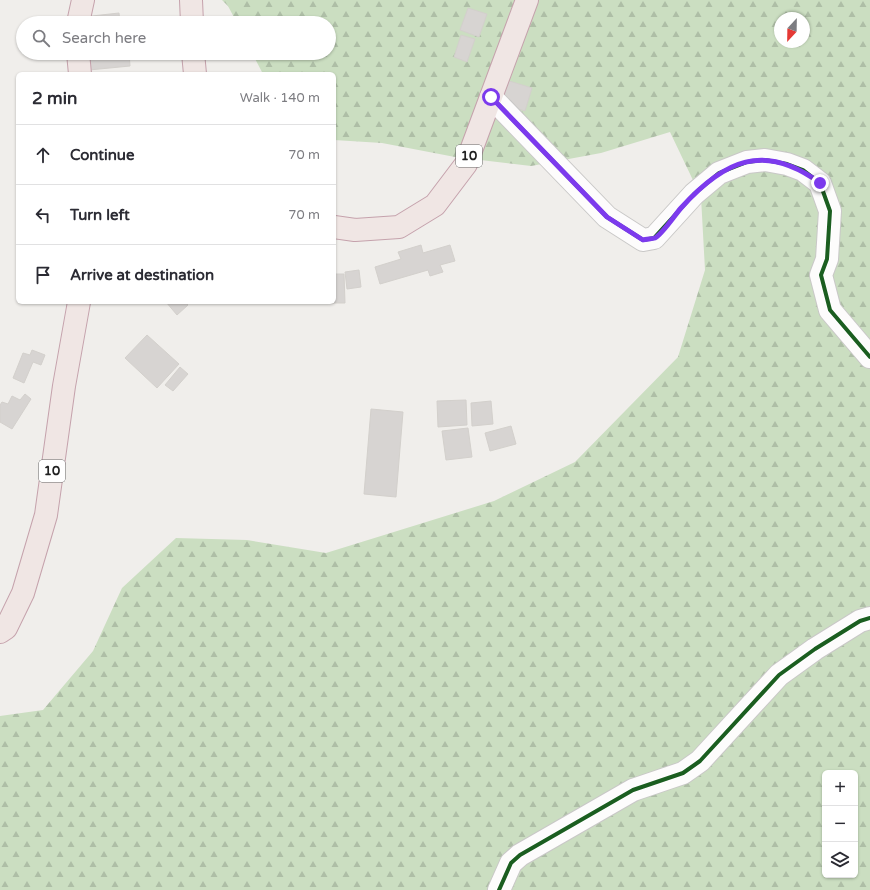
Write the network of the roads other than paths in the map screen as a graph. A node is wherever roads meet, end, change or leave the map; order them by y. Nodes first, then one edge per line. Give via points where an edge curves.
1 (83, 0) edge
2 (191, 0) edge
3 (527, 0) edge
4 (80, 16) edge
5 (192, 16) edge
6 (79, 60) edge
7 (194, 60) edge
8 (80, 72) edge
9 (195, 72) edge
10 (491, 97) junction
11 (336, 227) edge
12 (79, 304) edge
13 (870, 357) edge
14 (870, 618) edge
15 (0, 632) edge
16 (499, 890) edge

1 - 4 highway
2 - 5 highway
3 - 10 highway, 10
6 - 8 highway
7 - 9 highway
10 - 11 highway, 10 via 466,164 435,205 398,227 355,230
10 - 13 street via 607,217 643,240 654,238 694,194 719,173 747,162 765,160 803,170 820,183 830,211 826,259 821,275 830,310
12 - 15 highway, 10 via 46,515 23,593 6,628
14 - 16 street via 815,649 779,675 700,760 683,772 633,790 520,855 511,863

